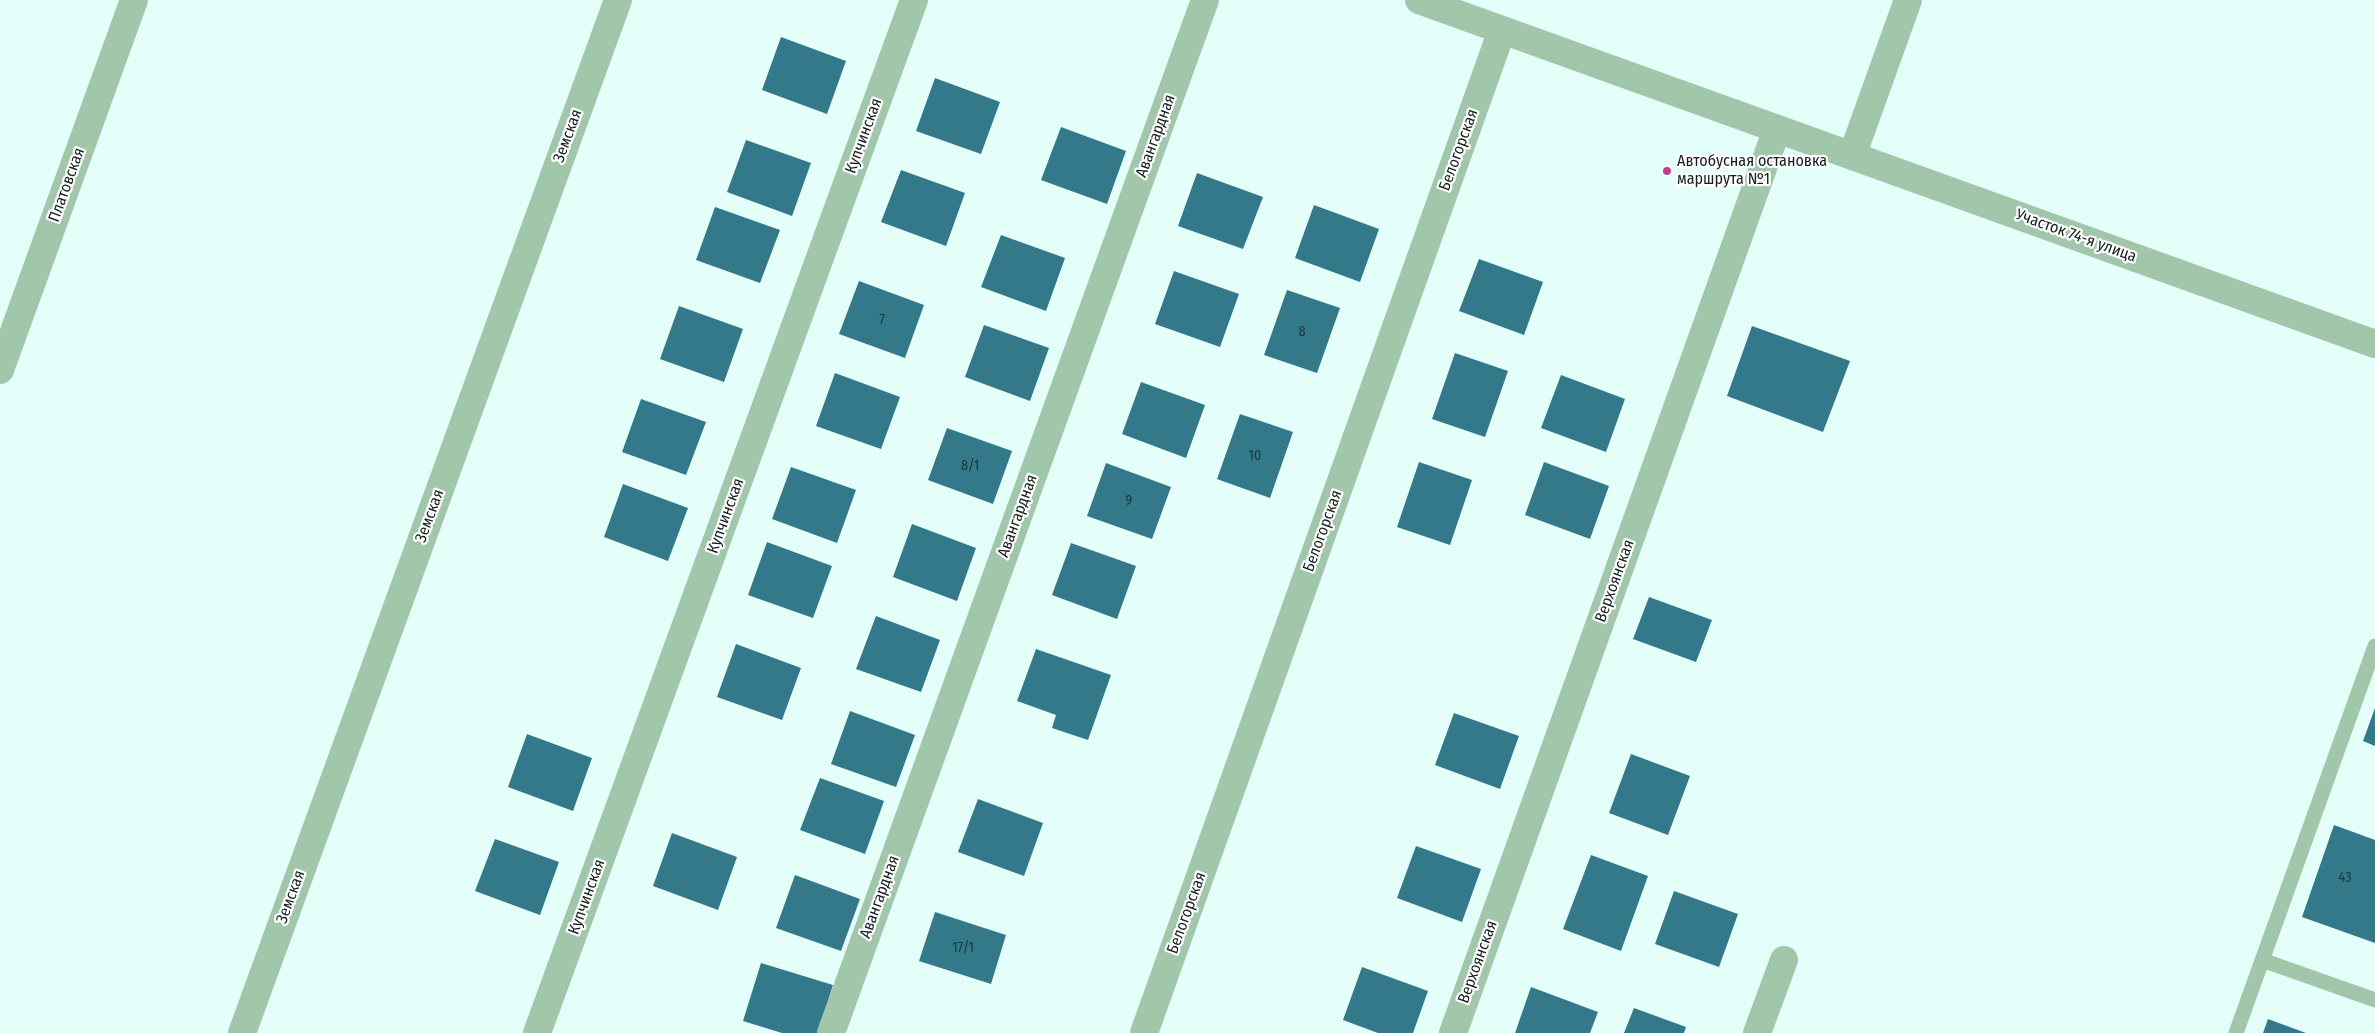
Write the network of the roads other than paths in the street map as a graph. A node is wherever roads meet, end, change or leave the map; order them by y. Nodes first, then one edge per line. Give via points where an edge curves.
1 (134, 0) edge
2 (618, 0) edge
3 (914, 0) edge
4 (1205, 0) edge
5 (1419, 0) edge
6 (1908, 0) edge
7 (1502, 30) junction
8 (1778, 129) junction
9 (1852, 156) junction
10 (2375, 344) edge
11 (0, 370) edge
12 (2375, 646) edge
13 (1784, 960) dead end
14 (2262, 960) junction
15 (2375, 1000) edge
16 (242, 1033) edge
17 (538, 1033) edge
18 (831, 1033) edge
19 (1144, 1033) edge
20 (1453, 1033) edge
21 (1757, 1033) edge
22 (2236, 1033) edge

1 - 11 street, Платовская
2 - 16 street, Земская
3 - 17 street, Купчинская
4 - 18 street, Авангардная
5 - 7 street, Участок 74-я улица
6 - 9 street
7 - 8 street, Участок 74-я улица
7 - 19 street, Белогорская
8 - 9 street, Участок 74-я улица
8 - 20 street, Верхоянская
9 - 10 street, Участок 74-я улица
12 - 14 lane
13 - 21 street
14 - 15 lane
14 - 22 lane

